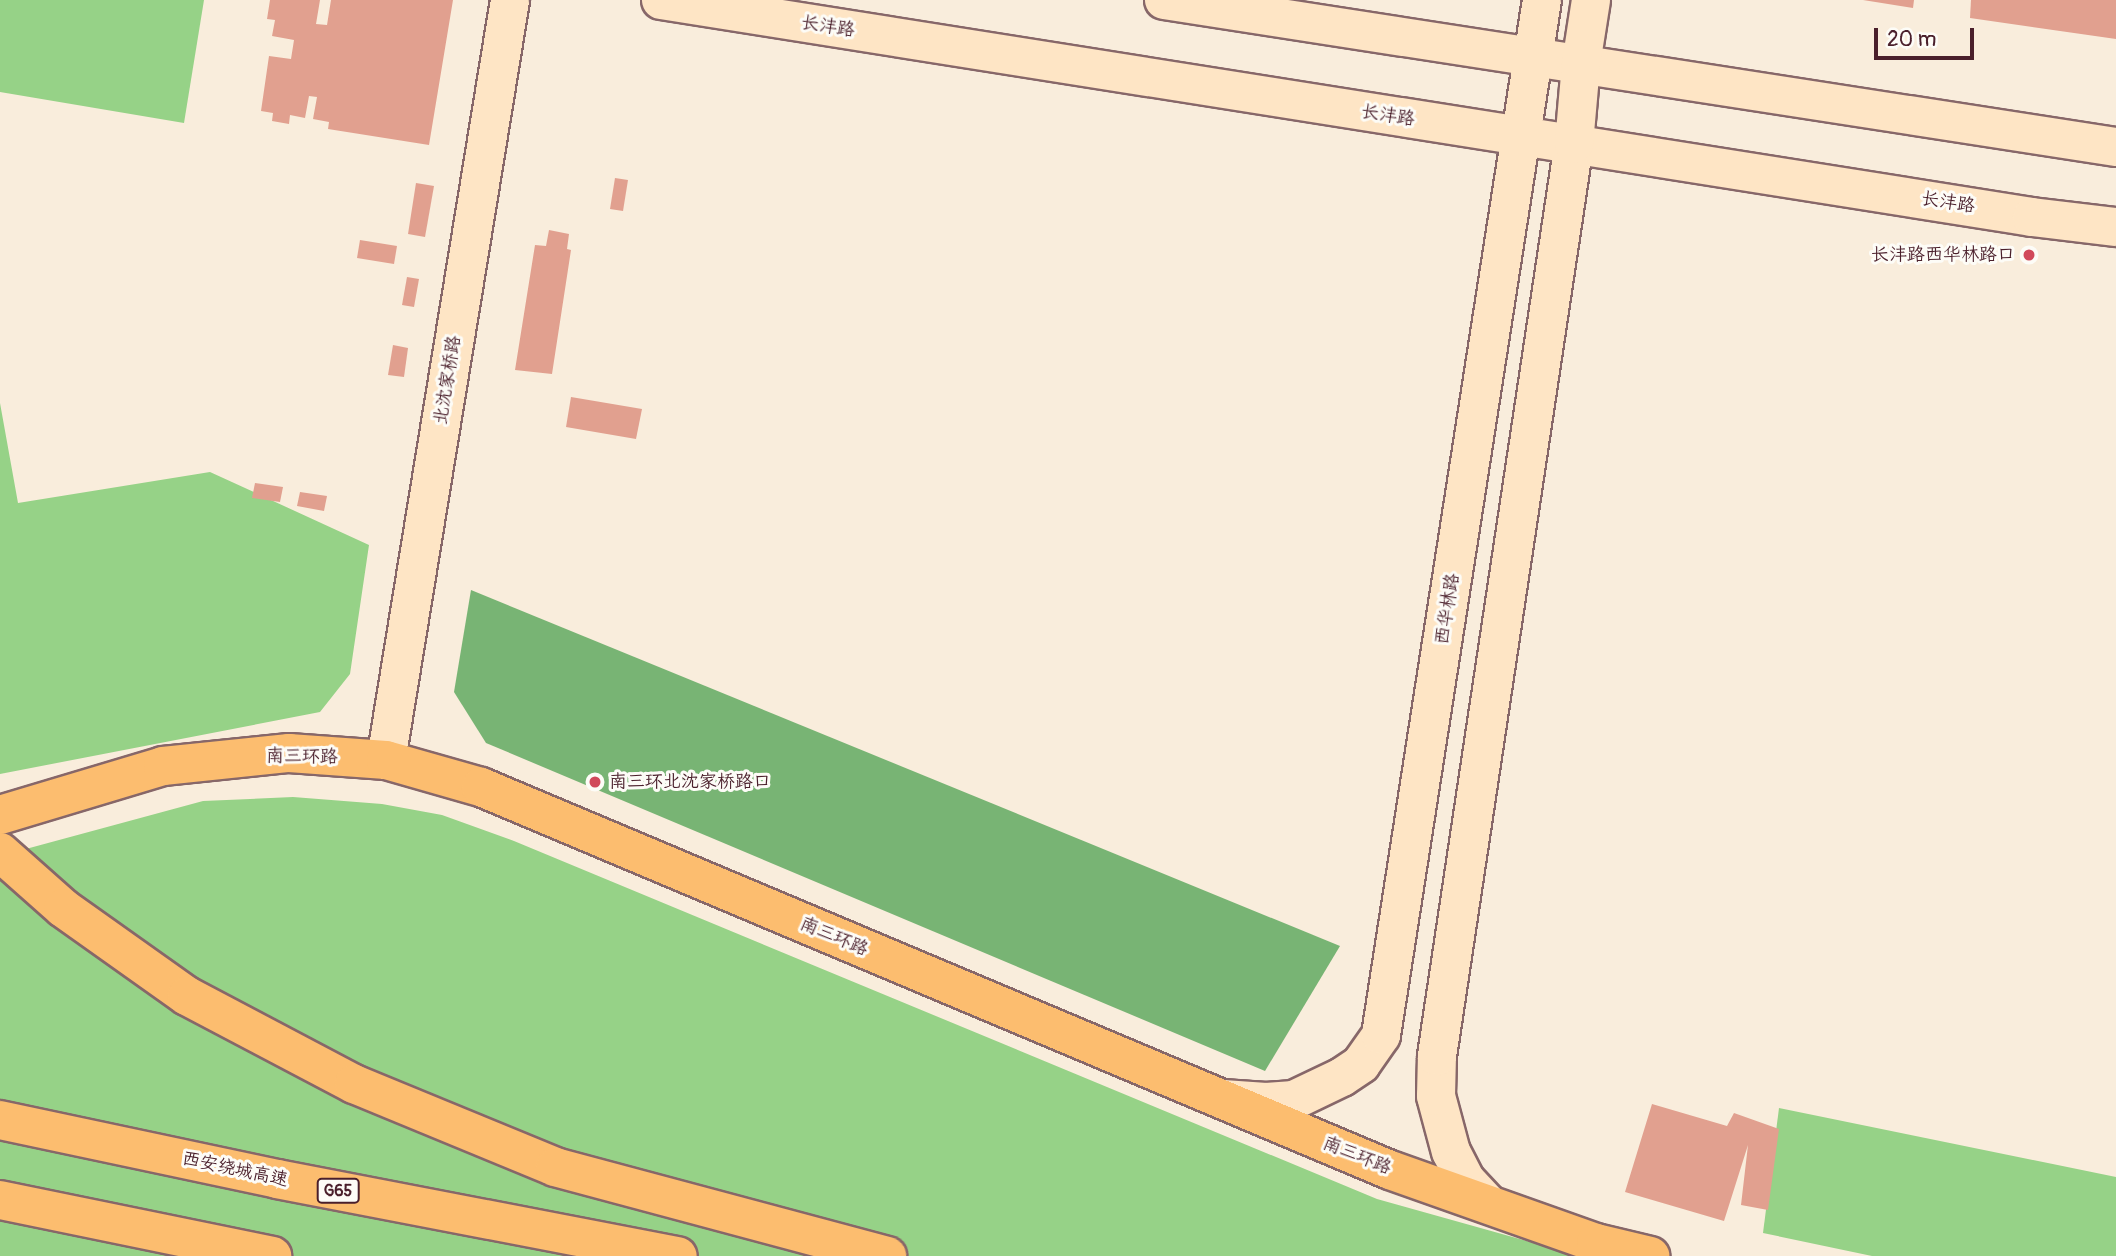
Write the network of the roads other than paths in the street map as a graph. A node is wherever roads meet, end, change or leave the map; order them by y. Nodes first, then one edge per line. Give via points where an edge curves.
1 (510, 0) edge
2 (661, 0) edge
3 (1164, 0) edge
4 (1542, 0) edge
5 (1591, 0) edge
6 (1533, 58) junction
7 (1581, 64) junction
8 (1521, 137) junction
9 (1574, 144) junction
10 (2116, 148) edge
11 (2116, 227) edge
12 (387, 760) junction
13 (0, 816) edge
14 (0, 852) edge
15 (1221, 1099) junction
16 (0, 1120) edge
17 (0, 1200) edge
18 (1488, 1204) junction
19 (272, 1256) edge
20 (678, 1256) edge
21 (887, 1256) edge
22 (1650, 1256) edge

1 - 12 street, 北沈家桥路
2 - 8 street, 长沣路
3 - 6 street
4 - 6 street, 西华林路
5 - 7 street
6 - 7 street
6 - 8 street, 西华林路
7 - 9 street
7 - 10 street
8 - 9 street, 长沣路
8 - 15 street, 西华林路 via 1381,1035 1361,1064 1294,1100
9 - 11 street, 长沣路
9 - 18 street via 1437,1056 1436,1096 1451,1152 1465,1179
12 - 13 highway, 南三环路 via 289,753 163,766
12 - 15 highway, 南三环路 via 481,787
14 - 21 highway via 63,908 187,996 354,1084 555,1167
15 - 18 highway, 南三环路 via 1390,1170
16 - 20 highway, 西安绕城高速 / G65 via 276,1179
17 - 19 highway
18 - 22 highway, 南三环路 via 1596,1243

